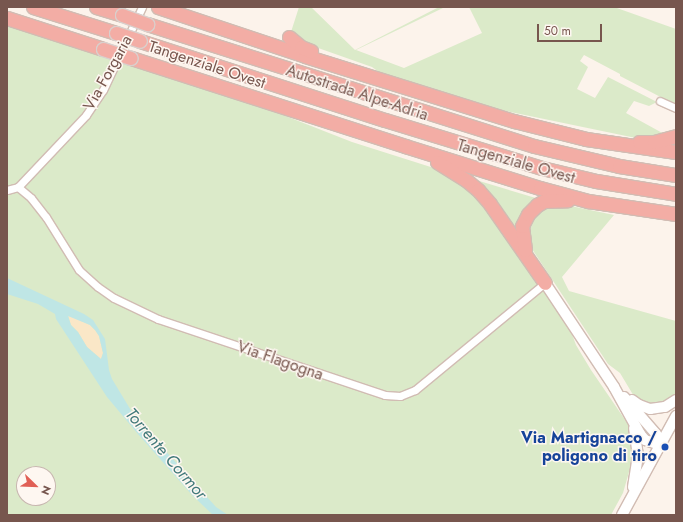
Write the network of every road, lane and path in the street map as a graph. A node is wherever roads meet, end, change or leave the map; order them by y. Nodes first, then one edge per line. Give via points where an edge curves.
1 (33, 7) edge
2 (96, 7) edge
3 (142, 7) edge
4 (158, 7) edge
5 (172, 7) edge
6 (198, 14) dead end
7 (7, 18) edge
8 (289, 37) dead end
9 (377, 78) junction
10 (660, 101) dead end
11 (676, 108) edge
12 (676, 136) edge
13 (586, 139) junction
14 (405, 146) junction
15 (676, 152) edge
16 (676, 175) edge
17 (18, 187) junction
18 (7, 190) edge
19 (676, 194) edge
20 (588, 201) junction
21 (676, 214) edge
22 (526, 254) junction
23 (545, 283) junction
24 (614, 387) junction
25 (676, 400) edge
26 (676, 416) edge
27 (633, 424) junction
28 (660, 445) junction
29 (630, 501) junction
30 (622, 515) edge

1 - 19 highway, Autostrada Alpe-Adria, bridge via 512,159 596,181
2 - 16 highway, Autostrada Alpe-Adria, bridge via 534,146 620,166
3 - 17 street, Via Forgaria via 112,73 95,103 75,129
4 - 9 highway
5 - 6 highway
7 - 14 highway, Tangenziale Ovest, bridge
8 - 9 highway via 300,47 358,66
9 - 13 highway via 461,105
10 - 11 street
12 - 13 highway via 654,142
13 - 15 highway
14 - 20 highway, Tangenziale Ovest
14 - 22 highway via 440,164 472,185 490,204
17 - 18 street
17 - 23 street, Via Flagogna via 46,217 79,270 93,284 114,298 158,319 384,395 400,396 415,390
20 - 21 highway, Tangenziale Ovest
20 - 22 highway via 551,200 537,205 528,214 522,226
22 - 23 highway
23 - 24 main road
24 - 25 main road via 644,408 658,409
24 - 27 main road
24 - 28 main road via 656,434
26 - 28 main road
27 - 28 main road via 645,440
27 - 29 main road via 638,456
28 - 29 main road
29 - 30 main road

